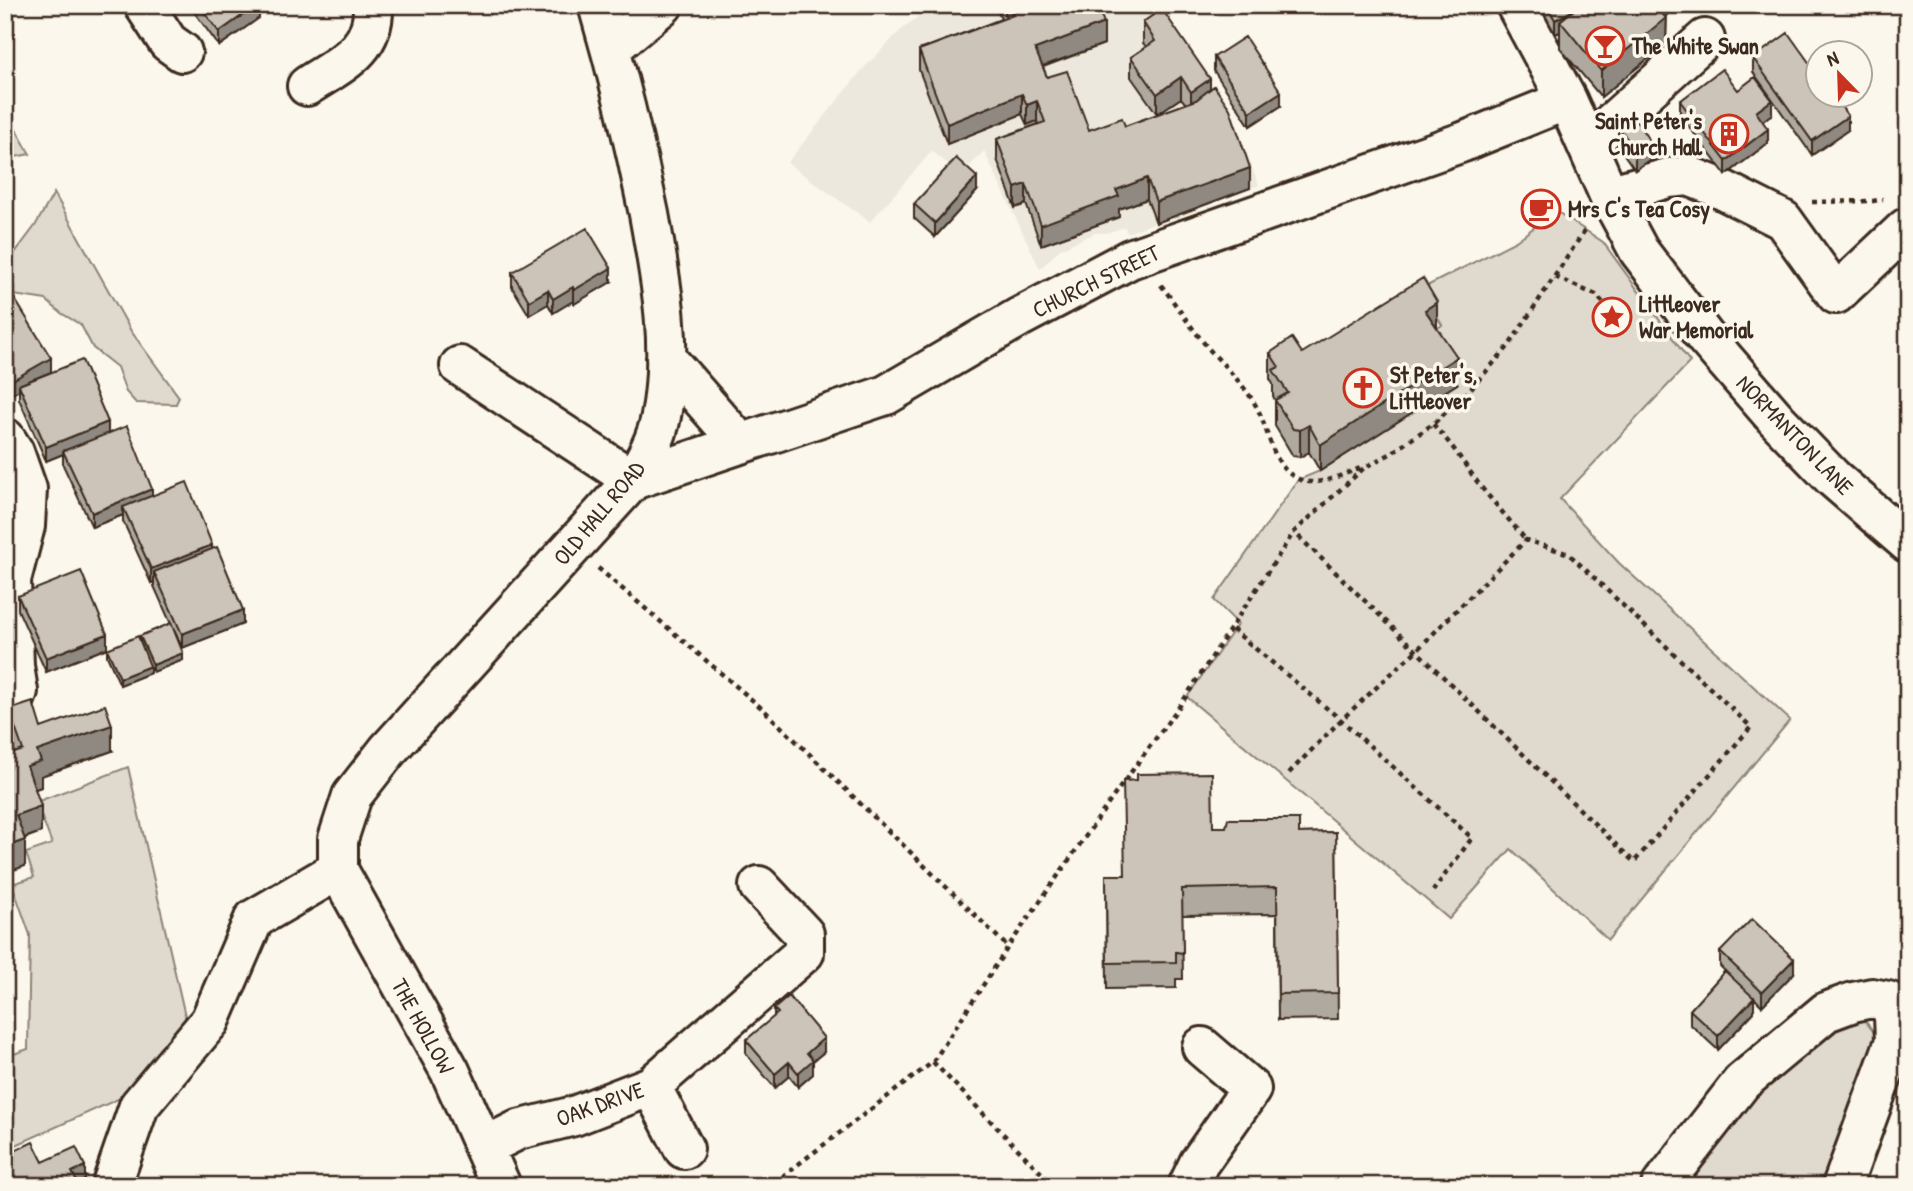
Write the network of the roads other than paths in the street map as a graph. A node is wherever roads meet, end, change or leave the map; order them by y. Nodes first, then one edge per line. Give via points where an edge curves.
1 (144, 5) edge
2 (373, 5) edge
3 (598, 5) edge
4 (663, 5) edge
5 (1516, 5) edge
6 (1705, 39) dead end
7 (611, 48) junction
8 (182, 52) dead end
9 (307, 86) dead end
10 (1567, 100) junction
11 (1588, 144) junction
12 (1609, 195) junction
13 (1895, 213) edge
14 (666, 358) junction
15 (460, 366) dead end
16 (741, 444) junction
17 (10, 445) edge
18 (633, 480) junction
19 (1905, 535) edge
20 (5, 718) edge
21 (338, 870) junction
22 (759, 886) dead end
23 (1898, 992) edge
24 (1202, 1047) dead end
25 (651, 1086) junction
26 (484, 1147) junction
27 (684, 1149) dead end
28 (116, 1186) edge
29 (501, 1186) edge
30 (1188, 1186) edge
31 (1661, 1186) edge
32 (1842, 1186) edge

1 - 8 street via 168,42
2 - 9 street via 372,26 364,44
3 - 7 street, OLD HALL ROAD
4 - 7 street
5 - 10 street, NORMANTON LANE
6 - 11 street
7 - 14 street, OLD HALL ROAD via 659,267
10 - 11 street, NORMANTON LANE
10 - 16 street, CHURCH STREET via 1462,142 1130,259 886,395
11 - 12 street, NORMANTON LANE
12 - 13 street via 1689,176 1717,187 1783,220 1836,294
12 - 19 street, NORMANTON LANE via 1639,251 1727,363 1833,478
14 - 16 street
14 - 18 street, OLD HALL ROAD via 661,417
15 - 18 street
16 - 18 street, CHURCH STREET
17 - 20 street via 27,489 24,526 10,580 18,691
18 - 21 street, OLD HALL ROAD via 388,750 352,796 338,839
21 - 26 street, THE HOLLOW via 450,1071
21 - 28 street via 254,919 209,1021 139,1106 113,1181
22 - 25 street, OAK DRIVE via 804,934 804,953
23 - 31 street via 1826,1012 1742,1082
23 - 32 street via 1895,1041
24 - 30 street via 1251,1089
25 - 26 street, OAK DRIVE via 574,1116 518,1130
25 - 27 street
26 - 29 street, THE HOLLOW

